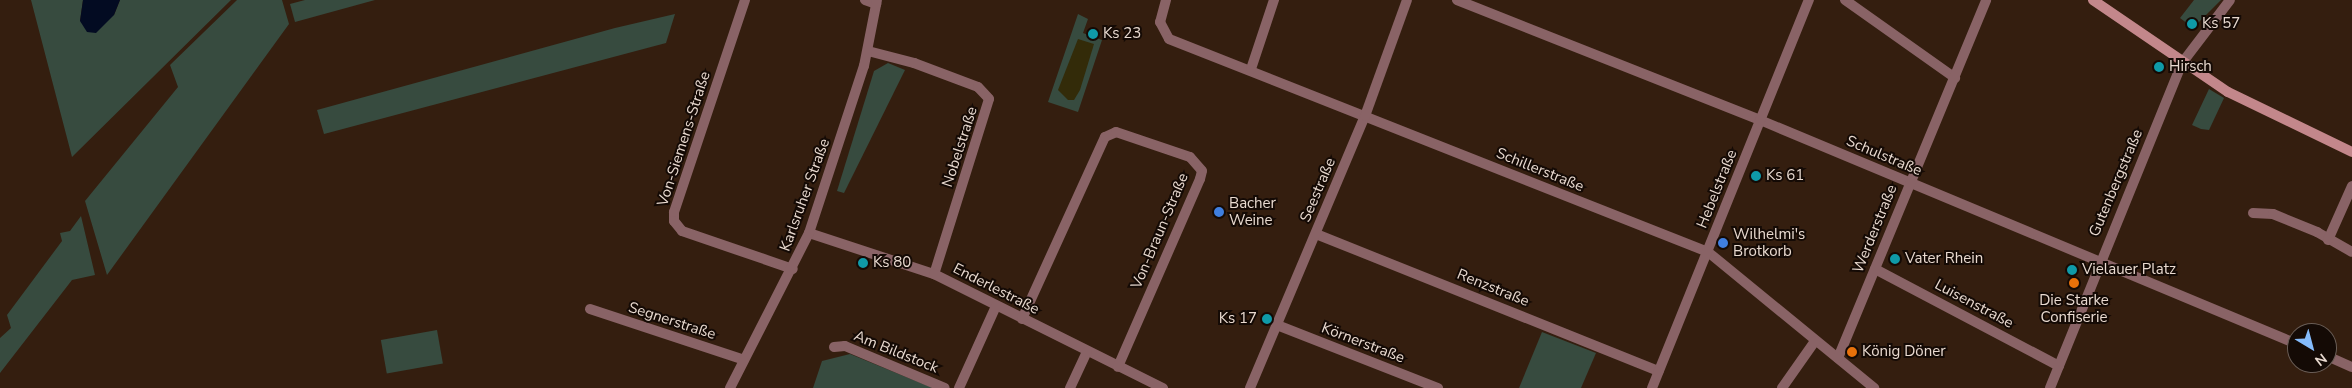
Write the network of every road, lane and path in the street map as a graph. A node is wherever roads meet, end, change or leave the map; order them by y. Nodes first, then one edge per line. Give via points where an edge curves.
1 (744, 0) edge
2 (865, 0) edge
3 (1166, 0) edge
4 (1274, 0) edge
5 (1407, 0) edge
6 (1457, 0) edge
7 (1809, 0) edge
8 (1845, 0) edge
9 (1986, 0) edge
10 (2093, 0) edge
11 (2230, 0) edge
12 (877, 2) edge
13 (868, 51) junction
14 (2182, 63) junction
15 (1251, 69) junction
16 (1954, 78) junction
17 (1365, 116) junction
18 (1760, 120) junction
19 (2352, 152) edge
20 (1910, 183) junction
21 (2352, 186) edge
22 (2253, 213) dead end
23 (809, 233) junction
24 (1316, 234) junction
25 (2328, 240) junction
26 (1708, 252) junction
27 (2352, 252) edge
28 (2100, 261) junction
29 (793, 269) junction
30 (1875, 269) junction
31 (934, 274) junction
32 (996, 306) junction
33 (590, 309) dead end
34 (1022, 319) junction
35 (1277, 325) junction
36 (2287, 340) edge
37 (1815, 341) junction
38 (834, 347) dead end
39 (1086, 352) junction
40 (1838, 358) junction
41 (744, 360) junction
42 (2337, 360) edge
43 (2059, 366) junction
44 (1118, 367) junction
45 (2352, 367) edge
46 (1659, 371) junction
47 (730, 388) edge
48 (945, 388) edge
49 (959, 388) edge
50 (1070, 388) edge
51 (1163, 388) edge
52 (1250, 388) edge
53 (1438, 388) edge
54 (1652, 388) edge
55 (1782, 388) edge
56 (1874, 388) edge
57 (2050, 388) edge

1 - 29 street, Von-Siemens-Straße via 674,220 682,231
2 - 12 street
3 - 15 street, Schillerstraße via 1160,22 1169,39
4 - 15 street
5 - 17 street, Seestraße
6 - 18 street, Schulstraße
7 - 18 street, Hebelstraße
8 - 16 street
9 - 16 street, Werderstraße
10 - 14 street
11 - 14 street, Gutenbergstraße
12 - 13 street, Karlsruher Straße
13 - 23 street, Karlsruher Straße
13 - 31 street, Nobelstraße via 914,63 978,87 990,99
14 - 19 street via 2230,93
14 - 28 street, Gutenbergstraße
15 - 17 street, Schillerstraße
16 - 20 street, Werderstraße
17 - 24 street, Seestraße
17 - 26 street, Schillerstraße
18 - 20 street, Schulstraße
18 - 26 street, Hebelstraße
20 - 28 street, Schulstraße
20 - 30 street, Werderstraße
21 - 25 street
22 - 25 street via 2272,214 2317,232
23 - 29 street, Karlsruher Straße
23 - 31 street, Enderlestraße
24 - 35 street, Seestraße
24 - 46 street, Renzstraße
25 - 27 street
26 - 37 street, Schillerstraße
26 - 46 street, Hebelstraße
28 - 36 street, Schulstraße
28 - 43 street, Gutenbergstraße
29 - 41 street, Karlsruher Straße
30 - 40 street, Werderstraße
30 - 43 street, Luisenstraße
31 - 32 street, Enderlestraße
32 - 34 street, Enderlestraße
32 - 49 street
33 - 41 street, Segnerstraße
34 - 39 street, Enderlestraße
34 - 44 street, Von-Braun-Straße via 1105,136 1116,132 1190,156 1202,171 1200,179
35 - 52 street, Seestraße
35 - 53 street, Körnerstraße
37 - 40 street, Schillerstraße
37 - 55 street
38 - 48 street, Am Bildstock via 845,346
39 - 44 street, Enderlestraße
39 - 50 street
40 - 56 street, Schillerstraße
41 - 47 street, Karlsruher Straße
42 - 45 street
43 - 57 street, Gutenbergstraße
44 - 51 street, Enderlestraße
46 - 54 street, Hebelstraße

